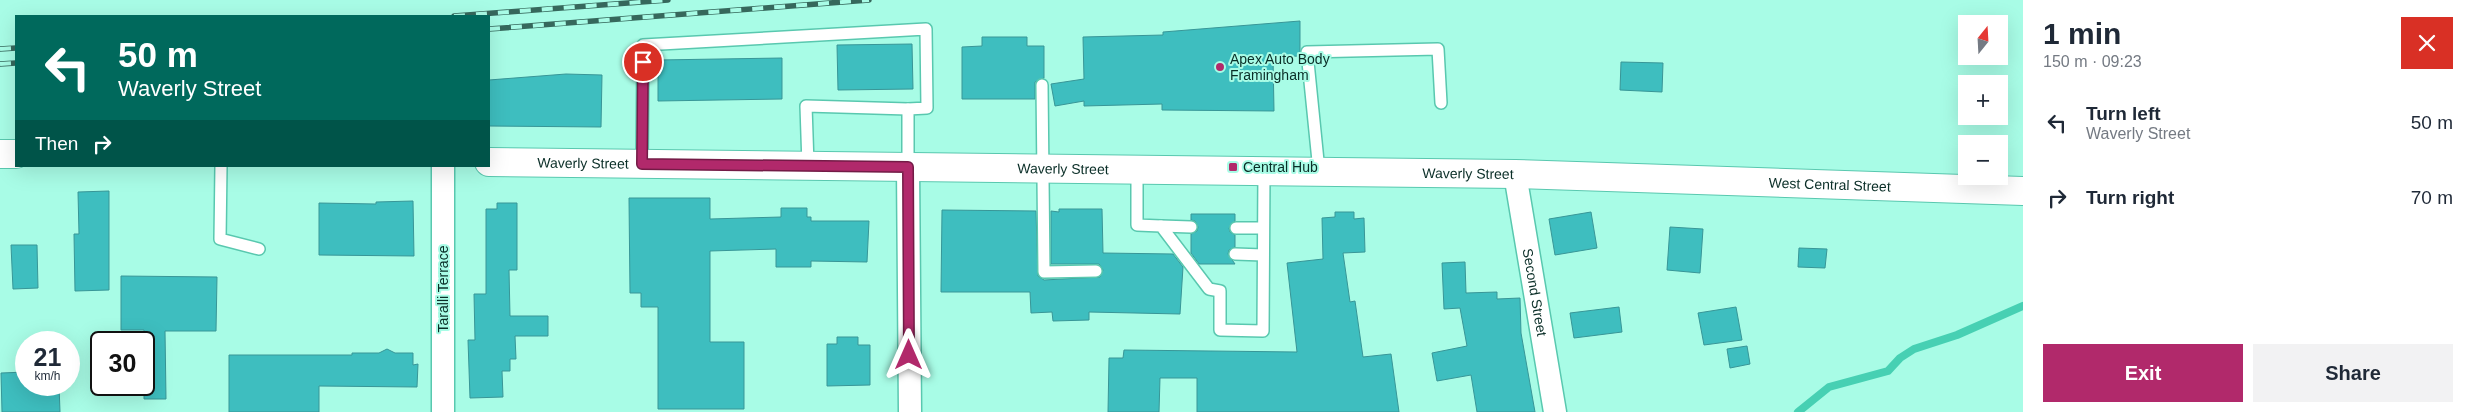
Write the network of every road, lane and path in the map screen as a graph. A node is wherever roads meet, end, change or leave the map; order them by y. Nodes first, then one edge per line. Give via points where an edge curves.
1 (1042, 85) dead end
2 (1442, 103) dead end
3 (908, 109) junction
4 (0, 154) edge
5 (15, 154) edge
6 (490, 162) edge
7 (642, 164) junction
8 (808, 165) junction
9 (221, 167) edge
10 (443, 167) edge
11 (908, 167) junction
12 (1043, 168) junction
13 (1137, 169) junction
14 (1264, 171) junction
15 (1318, 171) junction
16 (1515, 174) junction
17 (1636, 177) joint
18 (2023, 191) edge
19 (1161, 226) junction
20 (1191, 227) dead end
21 (1236, 228) dead end
22 (1263, 228) junction
23 (259, 249) dead end
24 (1235, 254) dead end
25 (1263, 255) junction
26 (1096, 271) dead end
27 (443, 412) edge
28 (910, 412) edge
29 (1554, 412) edge

1 - 12 lane
2 - 15 lane via 1438,49 1307,52
3 - 7 lane via 927,108 926,29 643,45
3 - 8 lane via 806,106
3 - 11 lane
4 - 5 main road
6 - 7 main road, Waverly Street
7 - 8 main road, Waverly Street
8 - 11 main road, Waverly Street
9 - 23 lane via 220,239
10 - 27 street, Taralli Terrace
11 - 12 main road, Waverly Street
11 - 28 street
12 - 13 main road, Waverly Street
12 - 26 lane via 1044,272
13 - 14 main road, Waverly Street
13 - 19 lane via 1137,225
14 - 15 main road, Waverly Street
14 - 22 lane
15 - 16 main road, Waverly Street
16 - 17 main road, Waverly Street
16 - 29 street, Second Street
17 - 18 main road, West Central Street
19 - 20 lane
19 - 25 lane via 1186,252 1209,289 1220,291 1220,330 1263,331
21 - 22 lane
22 - 25 lane
24 - 25 lane

